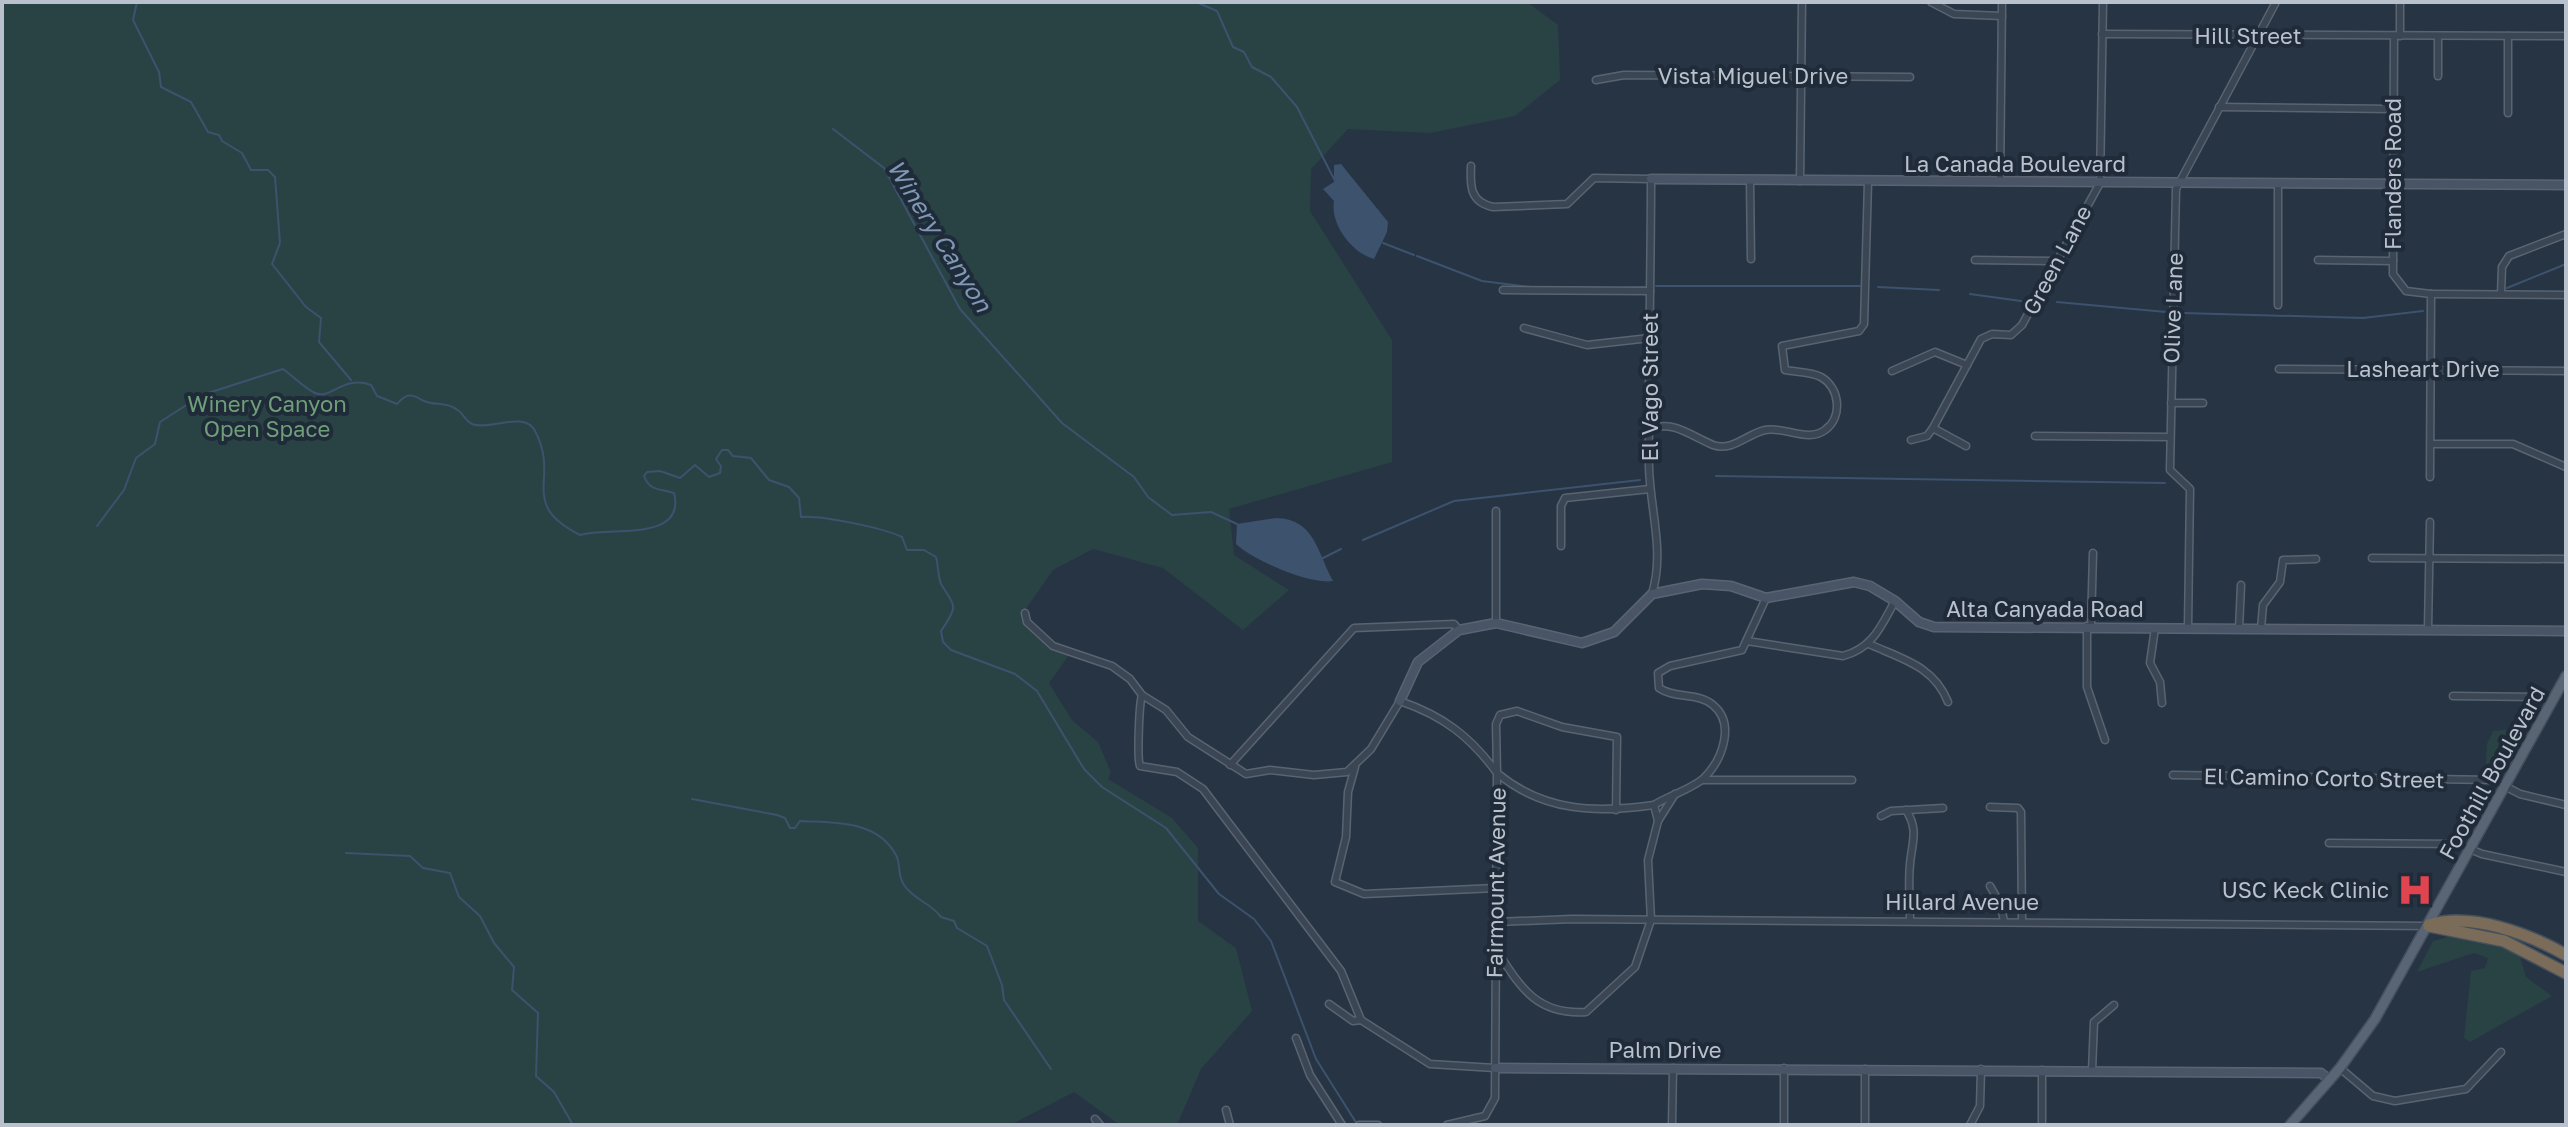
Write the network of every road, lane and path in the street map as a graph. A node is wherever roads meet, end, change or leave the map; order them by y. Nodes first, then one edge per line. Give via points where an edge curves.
1 (1802, 2) edge
2 (1931, 2) edge
3 (2002, 2) edge
4 (2103, 2) edge
5 (2276, 2) edge
6 (2400, 2) edge
7 (2002, 16) junction
8 (2102, 34) junction
9 (2258, 36) junction
10 (2397, 36) junction
11 (2508, 36) junction
12 (2566, 36) edge
13 (2438, 37) junction
14 (1801, 76) junction
15 (2438, 76) dead end
16 (1910, 77) dead end
17 (1596, 80) dead end
18 (2219, 107) junction
19 (2394, 109) junction
20 (2508, 113) dead end
21 (1471, 166) dead end
22 (1651, 179) junction
23 (1750, 181) junction
24 (1800, 181) junction
25 (1868, 182) junction
26 (2000, 182) junction
27 (2100, 183) junction
28 (2178, 183) junction
29 (2278, 183) junction
30 (2394, 184) junction
31 (2566, 185) edge
32 (2566, 234) edge
33 (1751, 259) dead end
34 (1975, 260) dead end
35 (2318, 260) dead end
36 (2054, 261) junction
37 (2393, 261) junction
38 (1503, 290) dead end
39 (1650, 291) junction
40 (2431, 294) junction
41 (2501, 294) junction
42 (2566, 295) edge
43 (2278, 305) dead end
44 (1524, 328) dead end
45 (1650, 338) junction
46 (1967, 365) junction
47 (2279, 369) dead end
48 (2430, 369) junction
49 (1892, 371) dead end
50 (2566, 371) edge
51 (2171, 403) junction
52 (2203, 403) dead end
53 (1933, 428) junction
54 (1650, 430) junction
55 (2035, 436) dead end
56 (2170, 437) junction
57 (1911, 440) dead end
58 (2431, 444) junction
59 (1966, 446) dead end
60 (2566, 467) edge
61 (2430, 477) dead end
62 (1650, 489) junction
63 (1496, 511) dead end
64 (2430, 522) dead end
65 (1561, 546) dead end
66 (2093, 553) dead end
67 (2429, 557) junction
68 (2372, 558) dead end
69 (2316, 559) dead end
70 (2566, 559) edge
71 (2241, 585) dead end
72 (1652, 594) junction
73 (1766, 598) junction
74 (1895, 601) junction
75 (1025, 613) dead end
76 (1496, 623) junction
77 (2089, 626) junction
78 (2155, 628) junction
79 (2188, 628) junction
80 (2239, 629) junction
81 (2261, 629) junction
82 (2428, 629) junction
83 (1459, 630) junction
84 (2566, 631) edge
85 (1747, 641) junction
86 (1869, 644) junction
87 (2566, 676) edge
88 (1142, 695) junction
89 (2453, 696) dead end
90 (1400, 701) junction
91 (1948, 702) dead end
92 (2552, 702) junction
93 (2162, 703) dead end
94 (2105, 740) dead end
95 (1230, 765) junction
96 (1355, 767) junction
97 (1497, 773) junction
98 (2173, 775) dead end
99 (1702, 780) junction
100 (1852, 780) dead end
101 (2505, 787) junction
102 (1677, 791) junction
103 (1654, 805) junction
104 (2566, 805) edge
105 (1990, 807) dead end
106 (1943, 808) dead end
107 (1616, 810) junction
108 (1906, 810) junction
109 (1881, 816) dead end
110 (1658, 821) junction
111 (2329, 843) dead end
112 (2471, 849) junction
113 (2566, 872) edge
114 (1990, 886) dead end
115 (1496, 888) junction
116 (1651, 920) junction
117 (1910, 921) junction
118 (1496, 922) junction
119 (2004, 922) junction
120 (2022, 922) junction
121 (2429, 926) junction
122 (1495, 947) junction
123 (2566, 955) edge
124 (2566, 973) edge
125 (1329, 1004) dead end
126 (2114, 1005) dead end
127 (1361, 1020) junction
128 (1296, 1038) dead end
129 (2501, 1052) dead end
130 (1495, 1068) junction
131 (1673, 1068) junction
132 (1784, 1068) junction
133 (2340, 1068) junction
134 (1865, 1069) junction
135 (1981, 1069) junction
136 (2042, 1070) junction
137 (2092, 1071) junction
138 (2330, 1080) junction
139 (1226, 1110) dead end
140 (1366, 1124) edge
141 (1230, 1125) edge
142 (1342, 1125) edge
143 (1359, 1125) edge
144 (1378, 1125) edge
145 (1447, 1125) edge
146 (1672, 1125) edge
147 (1784, 1125) edge
148 (1865, 1125) edge
149 (1970, 1125) edge
150 (2042, 1125) edge
151 (2290, 1125) edge

1 - 14 street
2 - 7 street via 1954,14
3 - 7 street
4 - 8 street, Green Lane
5 - 9 street, Olive Lane
6 - 10 street, Flanders Road
7 - 26 street
8 - 9 street, Hill Street
8 - 27 street, Green Lane
9 - 10 street, Hill Street
9 - 18 street, Olive Lane
10 - 13 street, Hill Street
10 - 19 street, Flanders Road
11 - 12 street, Hill Street
11 - 13 street, Hill Street
11 - 20 street
13 - 15 street
14 - 16 street, Vista Miguel Drive
14 - 17 street, Vista Miguel Drive via 1624,75
14 - 24 street
18 - 19 street
18 - 28 street, Olive Lane
19 - 30 street, Flanders Road
21 - 22 street, La Canada Boulevard via 1477,200 1493,207 1571,202 1594,178
22 - 23 street, La Canada Boulevard
22 - 39 street, El Vago Street
23 - 24 street, La Canada Boulevard
23 - 33 street
24 - 25 street, La Canada Boulevard
25 - 26 street, La Canada Boulevard
25 - 54 street via 1864,324 1859,331 1782,346 1785,370 1820,376 1831,386 1836,415 1827,429 1815,435 1765,430 1718,447 1668,425
26 - 27 street, La Canada Boulevard
27 - 28 street, La Canada Boulevard
27 - 36 street, Green Lane
28 - 29 street, La Canada Boulevard
28 - 51 street, Olive Lane
29 - 30 street, La Canada Boulevard
29 - 43 street
30 - 31 street, La Canada Boulevard
30 - 37 street, Flanders Road
32 - 41 street via 2509,256 2502,267
34 - 36 street
35 - 37 street
36 - 46 street, Green Lane via 2017,332 1984,337
37 - 40 street, Flanders Road via 2400,286 2414,294
38 - 39 street
39 - 45 street, El Vago Street
40 - 41 street
40 - 48 street
41 - 42 street
44 - 45 street via 1587,345
45 - 54 street, El Vago Street
46 - 49 street via 1935,352
46 - 53 street, Green Lane
47 - 48 street, Lasheart Drive
48 - 50 street, Lasheart Drive
48 - 58 street
51 - 52 street
51 - 56 street, Olive Lane
53 - 57 street via 1927,436
53 - 59 street
54 - 62 street, El Vago Street
55 - 56 street
56 - 79 street, Olive Lane via 2170,473 2190,489
58 - 60 street via 2513,444
58 - 61 street
62 - 65 street via 1565,498
62 - 72 street, El Vago Street via 1659,543
63 - 76 street
64 - 67 street
66 - 77 street
67 - 68 street
67 - 70 street
67 - 82 street
69 - 81 street via 2283,560 2280,582 2263,605
71 - 80 street
72 - 73 street, Alta Canyada Road via 1702,584 1731,586
72 - 76 street via 1614,632 1582,643
73 - 74 street, Alta Canyada Road via 1854,582
73 - 85 street
74 - 77 street, Alta Canyada Road via 1919,622 1934,627
74 - 86 street
75 - 88 street via 1027,622 1053,646 1112,666
76 - 83 street
77 - 78 street, Alta Canyada Road
77 - 94 street via 2087,687
78 - 79 street, Alta Canyada Road
78 - 93 street via 2150,663 2160,682
79 - 80 street, Alta Canyada Road
80 - 81 street, Alta Canyada Road
81 - 82 street, Alta Canyada Road
82 - 84 street, Alta Canyada Road
83 - 90 street via 1418,662
83 - 95 street via 1454,624 1437,623 1354,628
85 - 86 street via 1843,656
85 - 99 street via 1738,652 1658,673 1662,691 1703,700 1725,721 1722,752
86 - 91 street via 1928,670
87 - 92 main road, Foothill Boulevard
88 - 95 street via 1166,710 1188,737
88 - 127 street via 1140,766 1177,772 1203,789 1341,971
89 - 92 street via 2537,697
90 - 96 street
90 - 97 street, Fairmount Avenue via 1453,724
92 - 101 main road, Foothill Boulevard
95 - 96 street via 1252,774 1335,773
96 - 115 street via 1335,882 1364,894
97 - 107 street via 1560,806
97 - 107 street via 1496,724 1500,715 1510,712 1617,737
97 - 115 street, Fairmount Avenue
98 - 101 street, El Camino Corto Street via 2493,780
99 - 100 street
99 - 102 street
101 - 104 street, El Camino Corto Street
101 - 112 main road, Foothill Boulevard
102 - 103 street
102 - 110 street
103 - 107 street
103 - 110 street
105 - 120 street via 2021,812
106 - 108 street
108 - 109 street
108 - 117 street via 1916,835 1910,863
110 - 116 street via 1648,860
111 - 112 street via 2458,844
112 - 113 street
112 - 121 main road, Foothill Boulevard
114 - 119 street
115 - 118 street, Fairmount Avenue
116 - 117 street, Hillard Avenue
116 - 118 street, Hillard Avenue
116 - 122 street via 1635,967 1586,1012 1557,1011 1525,992
117 - 119 street, Hillard Avenue
118 - 122 street, Fairmount Avenue
119 - 120 street, Hillard Avenue
120 - 121 street, Hillard Avenue
121 - 123 highway, Hillard Avenue via 2443,921 2503,929
121 - 124 highway, Hillard Avenue via 2504,941
121 - 133 main road, Foothill Boulevard
122 - 130 street, Fairmount Avenue
125 - 127 street, Palm Drive via 1353,1021
126 - 137 street via 2094,1022
127 - 130 street, Palm Drive via 1430,1064
128 - 142 street via 1313,1080
129 - 133 street via 2466,1089 2395,1101 2373,1096
130 - 131 street, Palm Drive
130 - 145 street, Fairmount Avenue via 1495,1098 1485,1116
131 - 132 street, Palm Drive
131 - 146 street
132 - 134 street, Palm Drive
132 - 147 street
133 - 138 main road, Foothill Boulevard
134 - 135 street, Palm Drive
134 - 148 street
135 - 136 street, Palm Drive
135 - 149 street via 1980,1106
136 - 137 street, Palm Drive
136 - 150 street
137 - 138 street, Palm Drive via 2321,1073
138 - 151 main road, Foothill Boulevard
139 - 141 street
140 - 143 street
140 - 144 street

